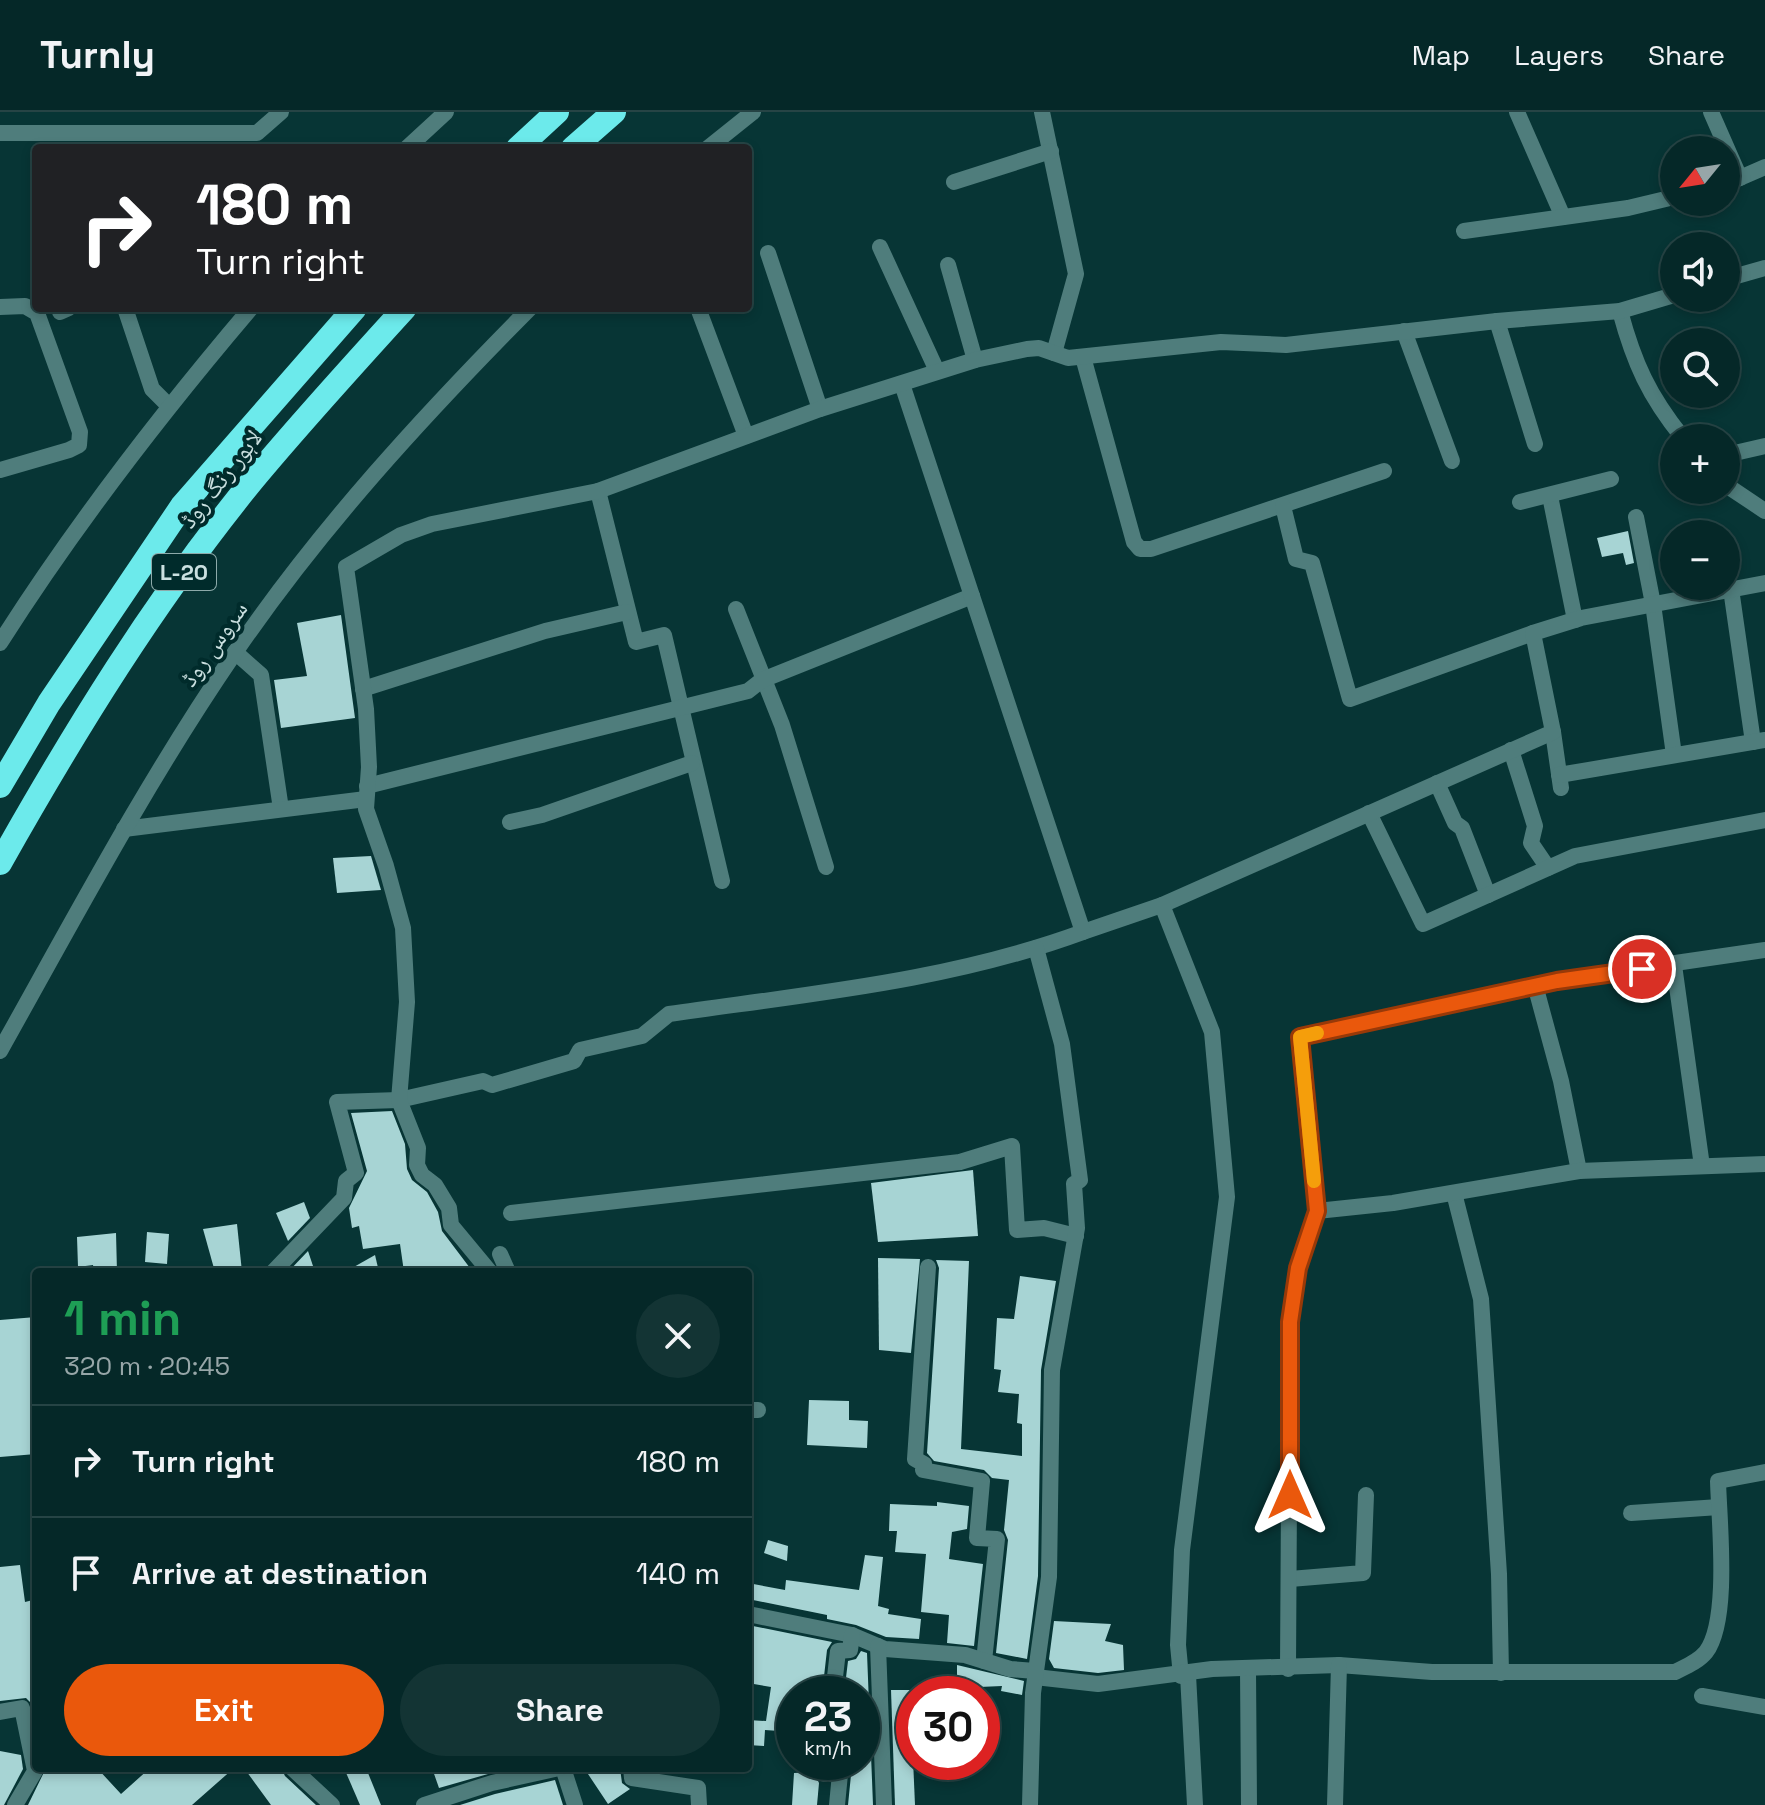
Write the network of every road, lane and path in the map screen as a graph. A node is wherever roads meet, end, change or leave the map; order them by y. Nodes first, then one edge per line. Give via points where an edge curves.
1 (281, 112) edge
2 (446, 112) edge
3 (557, 112) edge
4 (614, 112) edge
5 (753, 112) edge
6 (1042, 112) edge
7 (1517, 112) edge
8 (1711, 112) edge
9 (0, 133) edge
10 (1719, 136) edge
11 (411, 144) edge
12 (522, 144) edge
13 (578, 144) edge
14 (713, 144) edge
15 (1051, 151) junction
16 (1765, 167) edge
17 (1740, 178) edge
18 (954, 182) dead end
19 (1660, 200) edge
20 (1563, 217) junction
21 (1464, 231) dead end
22 (880, 247) dead end
23 (768, 253) dead end
24 (948, 265) dead end
25 (1765, 268) edge
26 (1740, 275) edge
27 (1660, 299) edge
28 (0, 307) edge
29 (32, 310) edge
30 (1620, 311) junction
31 (35, 312) edge
32 (126, 312) edge
33 (248, 312) edge
34 (352, 312) edge
35 (401, 312) edge
36 (526, 312) edge
37 (700, 312) edge
38 (1497, 321) junction
39 (1404, 331) junction
40 (1054, 353) junction
41 (1083, 357) junction
42 (975, 360) junction
43 (937, 371) junction
44 (902, 384) junction
45 (168, 405) junction
46 (820, 409) junction
47 (1672, 424) edge
48 (746, 436) junction
49 (1535, 444) dead end
50 (1765, 446) edge
51 (1740, 452) edge
52 (1452, 461) dead end
53 (0, 470) edge
54 (1384, 471) dead end
55 (1611, 479) dead end
56 (598, 491) junction
57 (1740, 494) edge
58 (1550, 496) junction
59 (1520, 502) dead end
60 (1283, 506) junction
61 (1765, 511) edge
62 (1636, 517) dead end
63 (1765, 583) edge
64 (1740, 587) edge
65 (972, 596) junction
66 (1674, 600) edge
67 (1733, 600) edge
68 (1653, 604) junction
69 (736, 609) dead end
70 (627, 612) junction
71 (1575, 620) junction
72 (1533, 633) junction
73 (0, 643) edge
74 (235, 652) junction
75 (762, 680) junction
76 (363, 689) junction
77 (680, 708) junction
78 (1553, 732) junction
79 (1759, 741) edge
80 (1511, 750) junction
81 (1674, 755) junction
82 (692, 763) junction
83 (1437, 783) junction
84 (0, 786) edge
85 (367, 792) junction
86 (281, 809) junction
87 (1369, 813) junction
88 (1765, 820) edge
89 (510, 822) dead end
90 (124, 829) junction
91 (0, 863) edge
92 (826, 867) dead end
93 (1548, 868) junction
94 (722, 881) dead end
95 (1488, 895) junction
96 (1162, 905) junction
97 (1083, 932) junction
98 (1036, 948) junction
99 (1764, 955) edge
100 (1674, 965) junction
101 (1535, 985) junction
102 (0, 1051) edge
103 (399, 1100) junction
104 (1765, 1164) edge
105 (1702, 1166) junction
106 (1579, 1171) junction
107 (1454, 1193) junction
108 (1317, 1211) junction
109 (511, 1213) dead end
110 (1076, 1236) junction
111 (500, 1254) dead end
112 (928, 1267) dead end
113 (277, 1268) edge
114 (487, 1268) edge
115 (506, 1268) edge
116 (1765, 1472) edge
117 (1366, 1495) dead end
118 (1719, 1507) junction
119 (1631, 1513) dead end
120 (1290, 1579) junction
121 (752, 1615) edge
122 (852, 1635) junction
123 (878, 1646) junction
124 (984, 1661) junction
125 (1339, 1665) junction
126 (1288, 1669) junction
127 (1248, 1670) junction
128 (1501, 1673) junction
129 (1035, 1674) junction
130 (835, 1676) edge
131 (1184, 1676) junction
132 (1702, 1696) dead end
133 (1765, 1707) edge
134 (0, 1712) edge
135 (32, 1756) edge
136 (34, 1772) edge
137 (296, 1772) edge
138 (543, 1772) edge
139 (563, 1772) edge
140 (631, 1772) edge
141 (839, 1780) edge
142 (15, 1805) edge
143 (332, 1805) edge
144 (424, 1805) edge
145 (575, 1805) edge
146 (699, 1805) edge
147 (837, 1805) edge
148 (884, 1805) edge
149 (1030, 1805) edge
150 (1195, 1805) edge
151 (1249, 1805) edge
152 (1335, 1805) edge

1 - 9 street via 257,133
2 - 11 street
3 - 12 highway
4 - 13 highway
5 - 14 street
6 - 15 street
7 - 20 street
8 - 10 street
15 - 18 street
15 - 40 street via 1076,274
16 - 17 street
19 - 20 street
20 - 21 street
22 - 43 street
23 - 46 street
24 - 42 street
25 - 26 street
27 - 30 street
28 - 29 street
30 - 38 street
30 - 47 street via 1634,363
31 - 53 street via 80,432 79,445
32 - 45 street via 152,389
33 - 45 street
34 - 84 highway, لاہور رنگ روڈ / L-20 via 182,506 49,703
35 - 91 highway, لاہور رنگ روڈ / L-20 via 251,483 171,589 93,703
36 - 74 street, سروس روڈ via 379,468
37 - 48 street
38 - 39 street
38 - 49 street
39 - 41 street via 1286,345 1221,342
39 - 52 street
40 - 41 street
40 - 42 street via 1027,349
41 - 60 street via 1140,549
42 - 43 street
43 - 44 street
44 - 46 street
44 - 65 street
45 - 73 street via 43,575
46 - 48 street
48 - 56 street
50 - 51 street
54 - 60 street
55 - 58 street
56 - 70 street
56 - 76 street via 432,524 401,535 346,567
57 - 61 street
58 - 59 street
58 - 71 street
60 - 72 street via 1296,559 1312,563 1350,699
62 - 68 street
63 - 64 street
65 - 75 street
65 - 97 street
66 - 68 street
67 - 79 street
68 - 71 street
68 - 81 street
69 - 75 street
70 - 76 street via 545,631
70 - 77 street via 636,642 664,635
71 - 72 street
72 - 78 street
74 - 86 street via 261,675
74 - 90 street, سروس روڈ
75 - 77 street via 748,691
75 - 92 street via 782,725
76 - 85 street
77 - 82 street
77 - 85 street
78 - 80 street
78 - 81 street via 1560,782
79 - 81 street
80 - 83 street
80 - 93 street via 1535,826 1531,843
82 - 89 street
82 - 94 street
83 - 87 street
83 - 95 street via 1462,828
85 - 86 street
85 - 103 street via 366,809 403,928 407,1013
86 - 90 street
87 - 95 street via 1423,924
87 - 96 street
88 - 93 street via 1575,856
90 - 102 street, سروس روڈ
93 - 95 street
96 - 97 street
96 - 131 street via 1212,1032 1227,1197 1182,1550 1178,1645
97 - 98 street
98 - 103 street via 898,981 669,1014 642,1036 580,1050 574,1061 492,1085 483,1081
98 - 110 street via 1062,1044 1080,1180 1074,1184
99 - 100 street
100 - 101 street
100 - 105 street
101 - 106 street
101 - 108 street via 1300,1037
103 - 113 street via 337,1102 356,1173 346,1181 344,1198
103 - 114 street via 418,1148 422,1175 435,1185 449,1208 451,1225
104 - 105 street
105 - 106 street
106 - 107 street
107 - 108 street
107 - 128 street via 1481,1299
108 - 120 street via 1298,1268 1290,1322
109 - 110 street via 960,1162 1012,1146 1017,1230 1044,1228
110 - 129 street via 1052,1370 1049,1577
111 - 115 street
112 - 124 street via 915,1459 924,1464 923,1470 982,1481 977,1538 997,1539
116 - 118 street via 1718,1481
117 - 120 street via 1363,1573
118 - 119 street
118 - 128 street via 1715,1634 1705,1653 1691,1664 1654,1674
120 - 126 street
121 - 122 street
122 - 123 street
122 - 130 street via 850,1650 838,1651
123 - 124 street
123 - 148 street
124 - 129 street
125 - 126 street
125 - 128 street
125 - 152 street
126 - 127 street
127 - 131 street via 1212,1669
127 - 151 street
129 - 131 street via 1098,1684
129 - 149 street
131 - 150 street
132 - 133 street
134 - 135 street via 22,1708
136 - 142 street
137 - 143 street
138 - 144 street
139 - 145 street
140 - 146 street via 632,1778 698,1788
141 - 147 street

